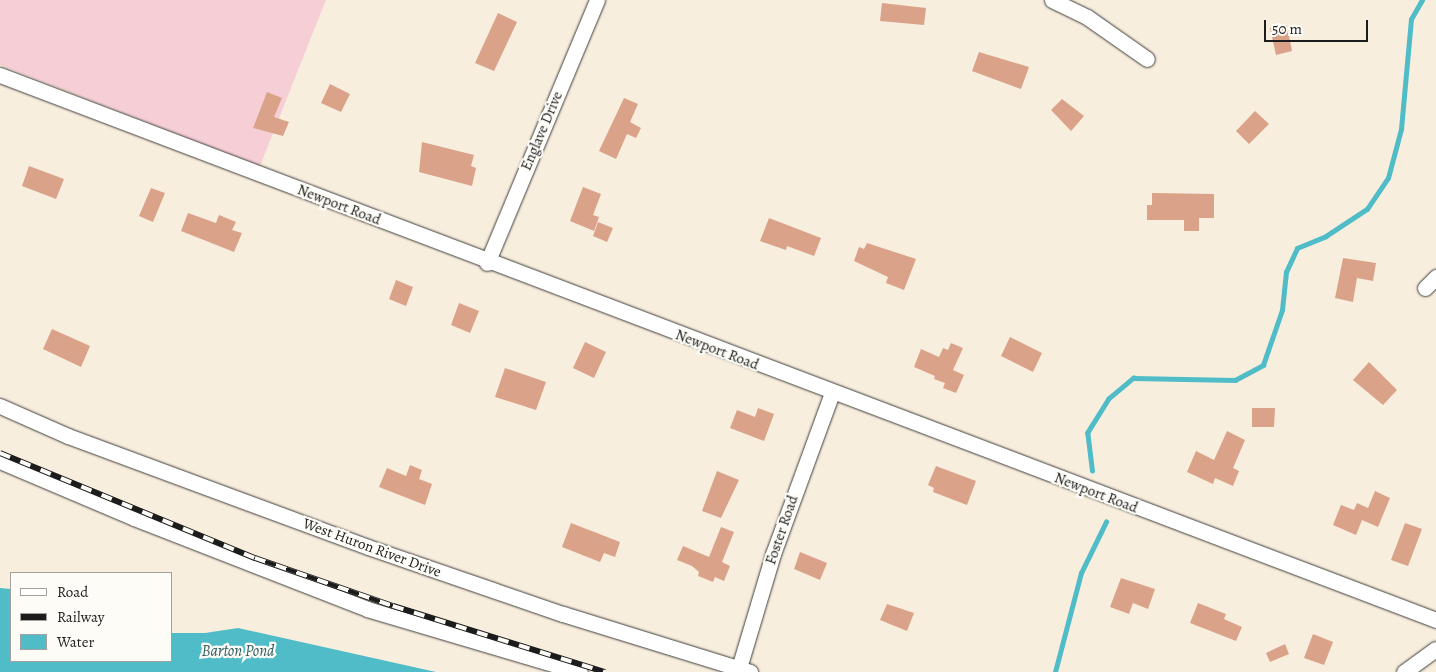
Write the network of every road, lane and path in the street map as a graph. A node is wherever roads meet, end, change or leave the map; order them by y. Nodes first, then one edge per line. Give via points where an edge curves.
1 (597, 0) edge
2 (1052, 0) edge
3 (1147, 59) dead end
4 (0, 75) edge
5 (487, 263) junction
6 (1436, 277) edge
7 (1425, 288) dead end
8 (832, 393) junction
9 (0, 406) edge
10 (0, 461) edge
11 (1436, 620) edge
12 (1436, 649) edge
13 (744, 670) edge
14 (580, 672) edge
15 (1404, 672) edge

1 - 5 street, Englave Drive
2 - 3 street via 1086,17
4 - 5 street, Newport Road
5 - 8 street, Newport Road
6 - 7 street
8 - 11 street, Newport Road
8 - 13 street, Foster Road via 773,554
9 - 13 street, West Huron River Drive via 68,436 368,547 563,614
10 - 14 street via 367,610
12 - 15 street

